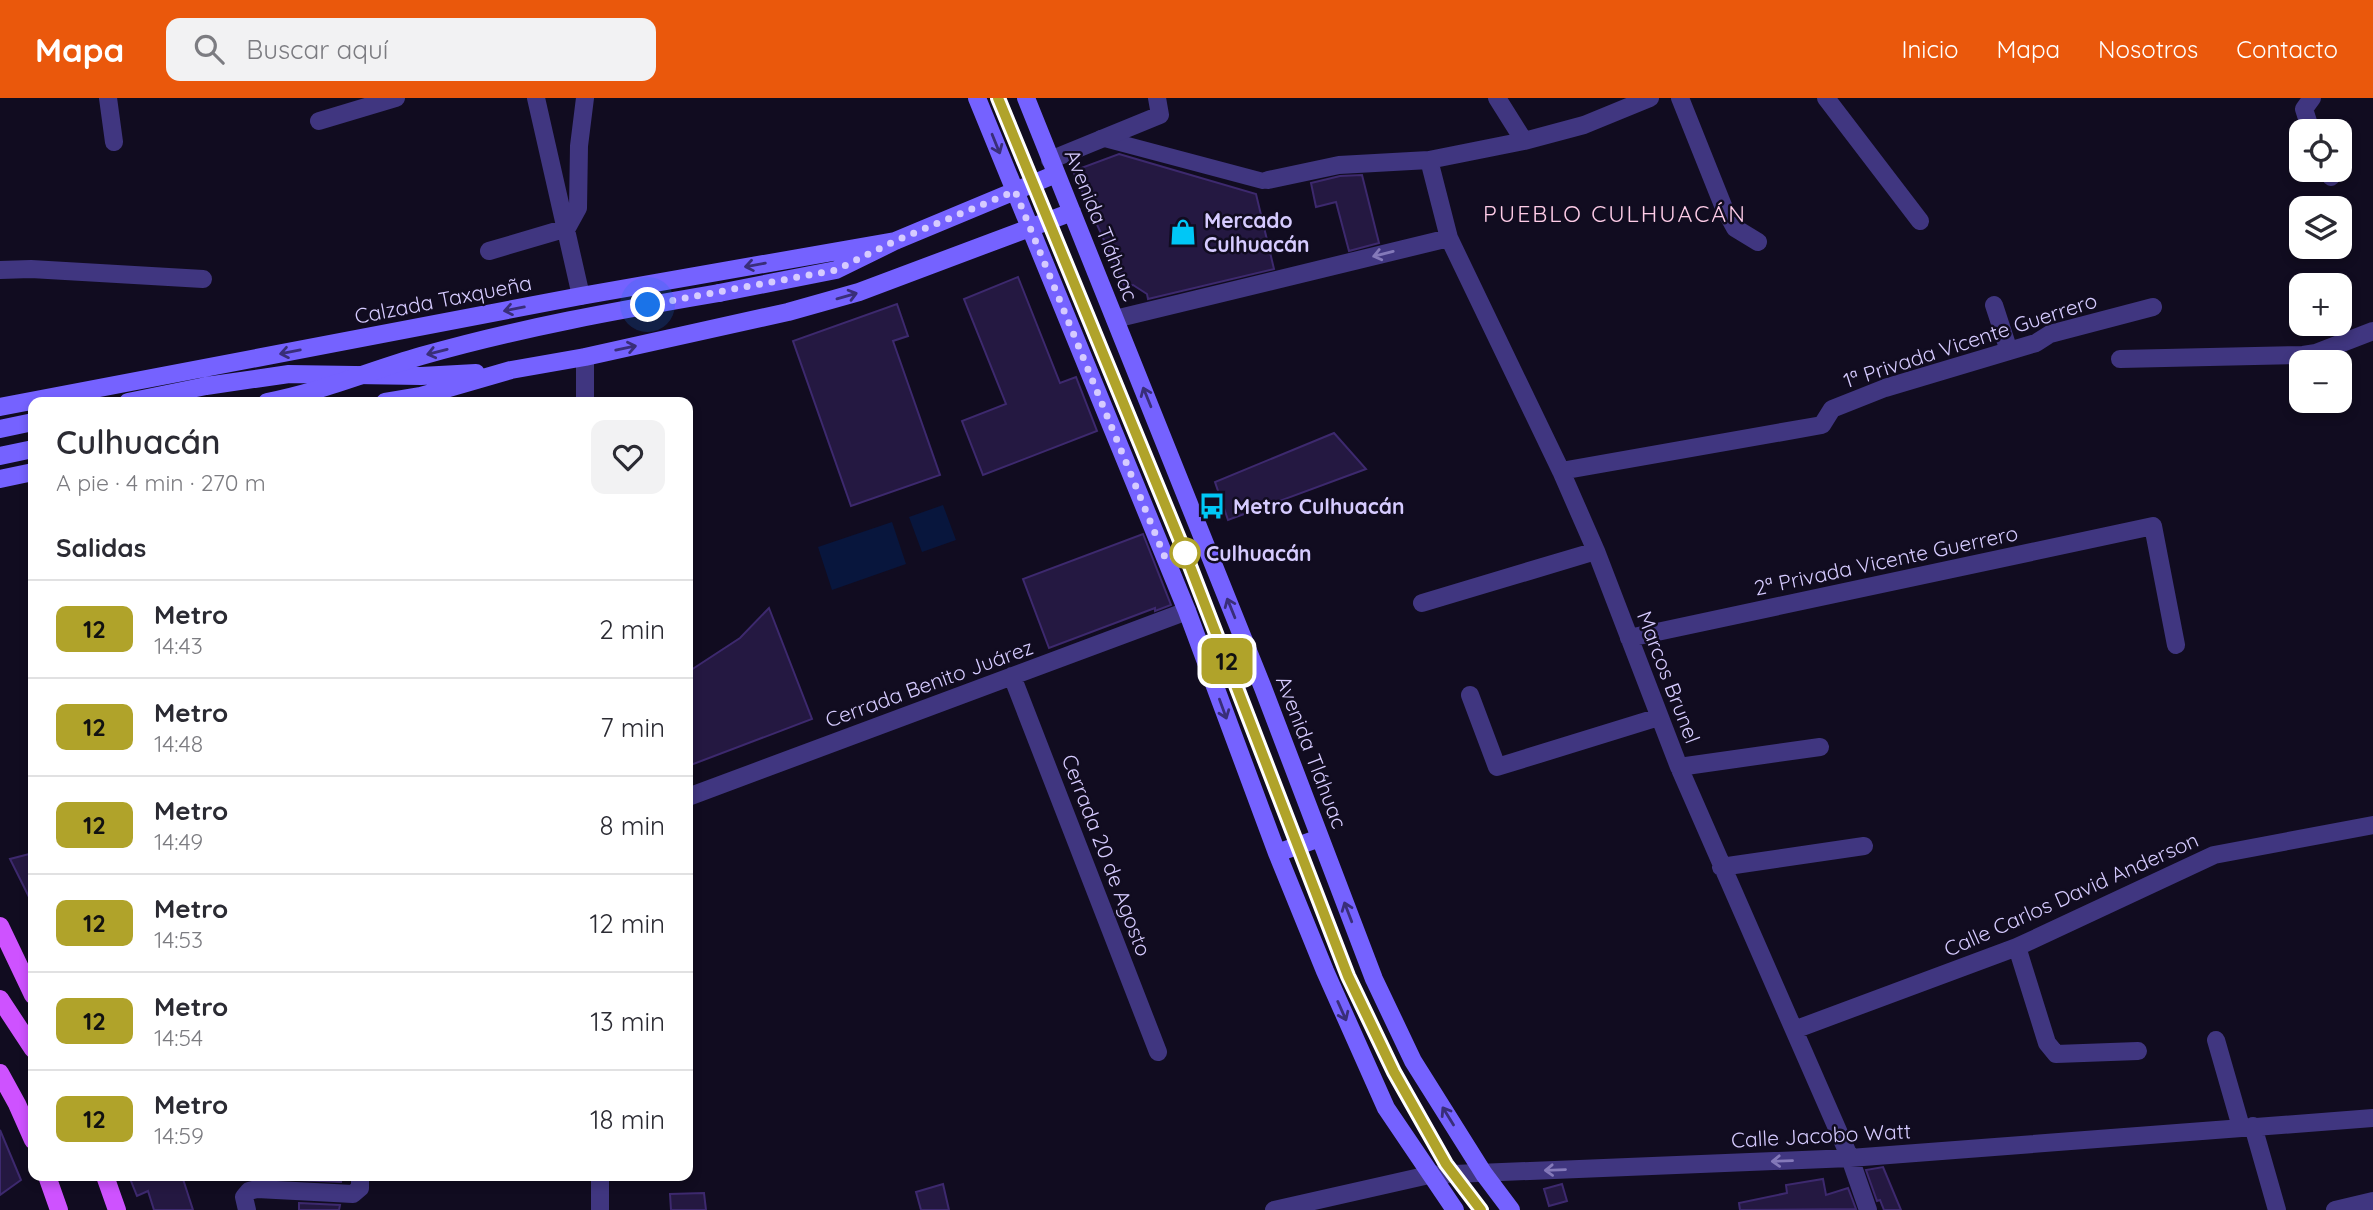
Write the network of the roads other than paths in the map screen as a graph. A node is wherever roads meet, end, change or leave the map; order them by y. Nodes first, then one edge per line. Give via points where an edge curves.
1 (108, 98) edge
2 (396, 98) edge
3 (536, 98) edge
4 (585, 98) edge
5 (977, 98) edge
6 (1026, 98) edge
7 (1157, 98) edge
8 (1497, 98) edge
9 (1650, 98) edge
10 (1680, 98) edge
11 (1826, 98) edge
12 (2312, 98) edge
13 (2307, 119) edge
14 (319, 121) dead end
15 (1101, 138) junction
16 (1524, 141) junction
17 (114, 142) dead end
18 (1429, 160) junction
19 (1053, 167) junction
20 (1269, 180) joint
21 (1015, 191) junction
22 (1072, 212) junction
23 (1920, 221) dead end
24 (1030, 227) junction
25 (567, 228) junction
26 (1449, 238) junction
27 (895, 241) junction
28 (1758, 242) dead end
29 (489, 251) dead end
30 (0, 271) edge
31 (203, 279) dead end
32 (581, 296) junction
33 (1994, 305) dead end
34 (2153, 307) dead end
35 (1115, 319) junction
36 (2373, 331) edge
37 (2009, 351) junction
38 (584, 357) junction
39 (2120, 359) dead end
40 (511, 370) junction
41 (52, 397) edge
42 (152, 397) edge
43 (294, 397) edge
44 (415, 397) edge
45 (585, 397) edge
46 (28, 402) edge
47 (0, 407) edge
48 (28, 423) edge
49 (0, 429) edge
50 (28, 450) edge
51 (0, 456) edge
52 (1561, 471) junction
53 (28, 473) edge
54 (0, 479) edge
55 (1596, 551) junction
56 (1422, 603) dead end
57 (1187, 611) junction
58 (1629, 638) junction
59 (2176, 645) dead end
60 (1013, 676) junction
61 (1470, 695) dead end
62 (1659, 717) junction
63 (1820, 747) dead end
64 (1679, 767) junction
65 (693, 795) edge
66 (2373, 825) edge
67 (1320, 838) junction
68 (1864, 846) dead end
69 (1277, 853) junction
70 (1721, 867) junction
71 (0, 926) edge
72 (2017, 947) junction
73 (28, 985) edge
74 (0, 999) edge
75 (1794, 1030) junction
76 (2216, 1040) dead end
77 (28, 1041) edge
78 (2138, 1051) dead end
79 (1158, 1052) dead end
80 (0, 1073) edge
81 (2373, 1118) edge
82 (2247, 1127) junction
83 (28, 1130) edge
84 (1850, 1158) junction
85 (1484, 1174) junction
86 (1429, 1175) junction
87 (49, 1181) edge
88 (108, 1181) edge
89 (360, 1181) edge
90 (600, 1181) edge
91 (2373, 1201) edge
92 (59, 1210) edge
93 (117, 1210) edge
94 (247, 1210) edge
95 (600, 1210) edge
96 (1274, 1210) edge
97 (1455, 1210) edge
98 (1511, 1210) edge
99 (1868, 1210) edge
100 (2277, 1210) edge
101 (2335, 1210) edge

1 - 17 street
2 - 14 street
3 - 25 street
4 - 25 street via 579,208
5 -> 21 main road
6 - 19 main road, Avenida Tláhuac
7 - 15 street via 1160,115
8 - 16 street
9 - 16 street via 1584,125
10 - 28 street via 1724,208 1735,228
11 - 23 street
12 - 13 street via 2304,109
15 - 19 street
15 - 20 street
16 - 18 street
18 - 20 street via 1339,164
18 - 26 street, Marcos Brunel
19 - 21 main road, Calzada Taxqueña
19 - 22 main road, Avenida Tláhuac
21 - 24 main road
21 - 27 main road, Calzada Taxqueña
22 - 24 main road
22 - 35 main road, Avenida Tláhuac
38 -> 24 main road via 847,296
24 - 57 main road
25 - 29 street
25 - 32 street
26 -> 35 street
26 - 52 street, Marcos Brunel
27 -> 32 main road, Calzada Taxqueña
27 -> 43 main road, Calzada Taxqueña, bridge via 836,270 564,321 421,356
30 - 31 street
32 -> 41 main road, Calzada Taxqueña
33 - 37 street
34 - 37 street, 1ª Privada Vicente Guerrero via 2050,334
67 -> 35 main road, Avenida Tláhuac
36 - 39 street via 2303,355
37 - 52 street, 1ª Privada Vicente Guerrero via 1875,392 1832,410 1822,425
38 - 40 main road
38 - 45 street
40 - 42 main road via 421,376 289,374
40 - 44 main road
46 -> 47 main road, Calzada Taxqueña
48 - 49 main road
50 - 51 main road
52 - 55 street, Marcos Brunel
53 - 54 main road
55 - 56 street
55 - 58 street, Marcos Brunel
57 - 60 street, Cerrada Benito Juárez
57 -> 69 main road
58 - 59 street, 2ª Privada Vicente Guerrero via 2152,526
58 - 62 street, Marcos Brunel
60 - 65 street, Cerrada Benito Juárez
60 - 79 street, Cerrada 20 de Agosto
61 - 62 street via 1497,767
62 - 64 street, Marcos Brunel
63 - 64 street
64 - 70 street, Marcos Brunel
66 - 72 street, Calle Carlos David Anderson via 2214,855
67 - 69 main road
85 -> 67 main road, Avenida Tláhuac via 1413,1061 1374,979
68 - 70 street
69 -> 86 main road via 1385,1108
70 - 75 street, Marcos Brunel
71 - 73 main road
72 - 75 street, Calle Carlos David Anderson
72 - 78 street via 2047,1043 2056,1054
74 - 77 main road
75 - 84 street, Marcos Brunel
76 - 82 street
80 - 83 main road
81 - 82 street, Calle Jacobo Watt
82 - 84 street, Calle Jacobo Watt
82 - 100 street
84 -> 85 street, Calle Jacobo Watt
84 - 99 street, Marcos Brunel
85 - 86 street, Calle Jacobo Watt
85 - 98 main road, Avenida Tláhuac
86 - 96 street, Calle Jacobo Watt
86 - 97 main road
87 - 92 main road
88 - 93 main road
89 - 94 street via 353,1194 249,1191 244,1197
90 - 95 street
91 - 101 street

